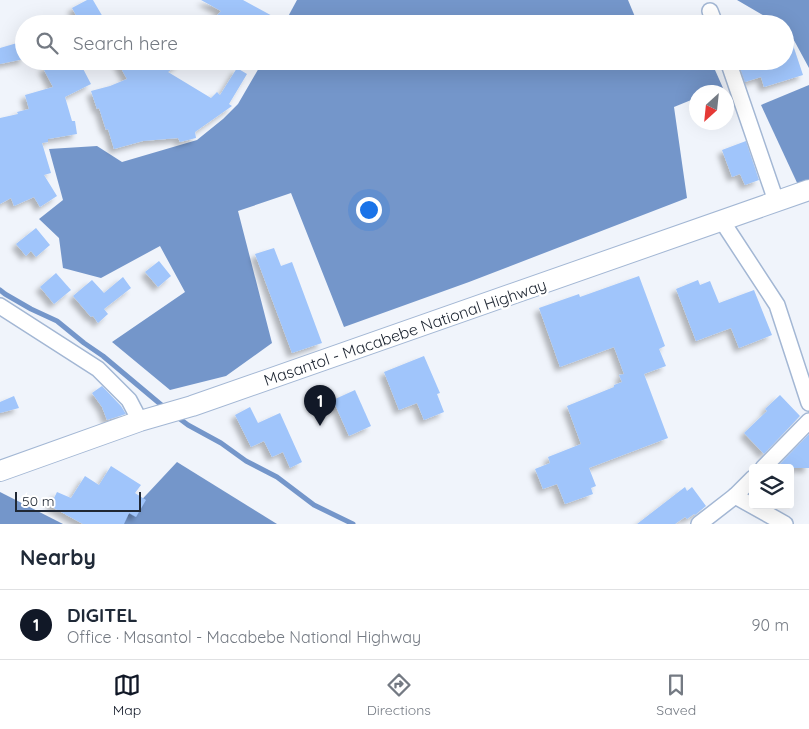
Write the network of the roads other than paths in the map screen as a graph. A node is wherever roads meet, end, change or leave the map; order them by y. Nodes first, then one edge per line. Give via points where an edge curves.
1 (731, 70) edge
2 (809, 190) edge
3 (776, 202) junction
4 (722, 221) junction
5 (0, 306) edge
6 (809, 403) edge
7 (144, 420) junction
8 (809, 421) edge
9 (767, 464) edge
10 (0, 471) edge
11 (749, 482) edge
12 (735, 496) junction
13 (699, 524) edge
14 (785, 524) edge

1 - 3 street
2 - 3 main road, Masantol - Macabebe National Highway
3 - 4 main road, Masantol - Macabebe National Highway
4 - 6 street via 777,304
4 - 7 main road, Masantol - Macabebe National Highway
5 - 7 street via 98,369
7 - 10 main road, Masantol - Macabebe National Highway
8 - 9 street
11 - 12 street
12 - 13 street
12 - 14 street

